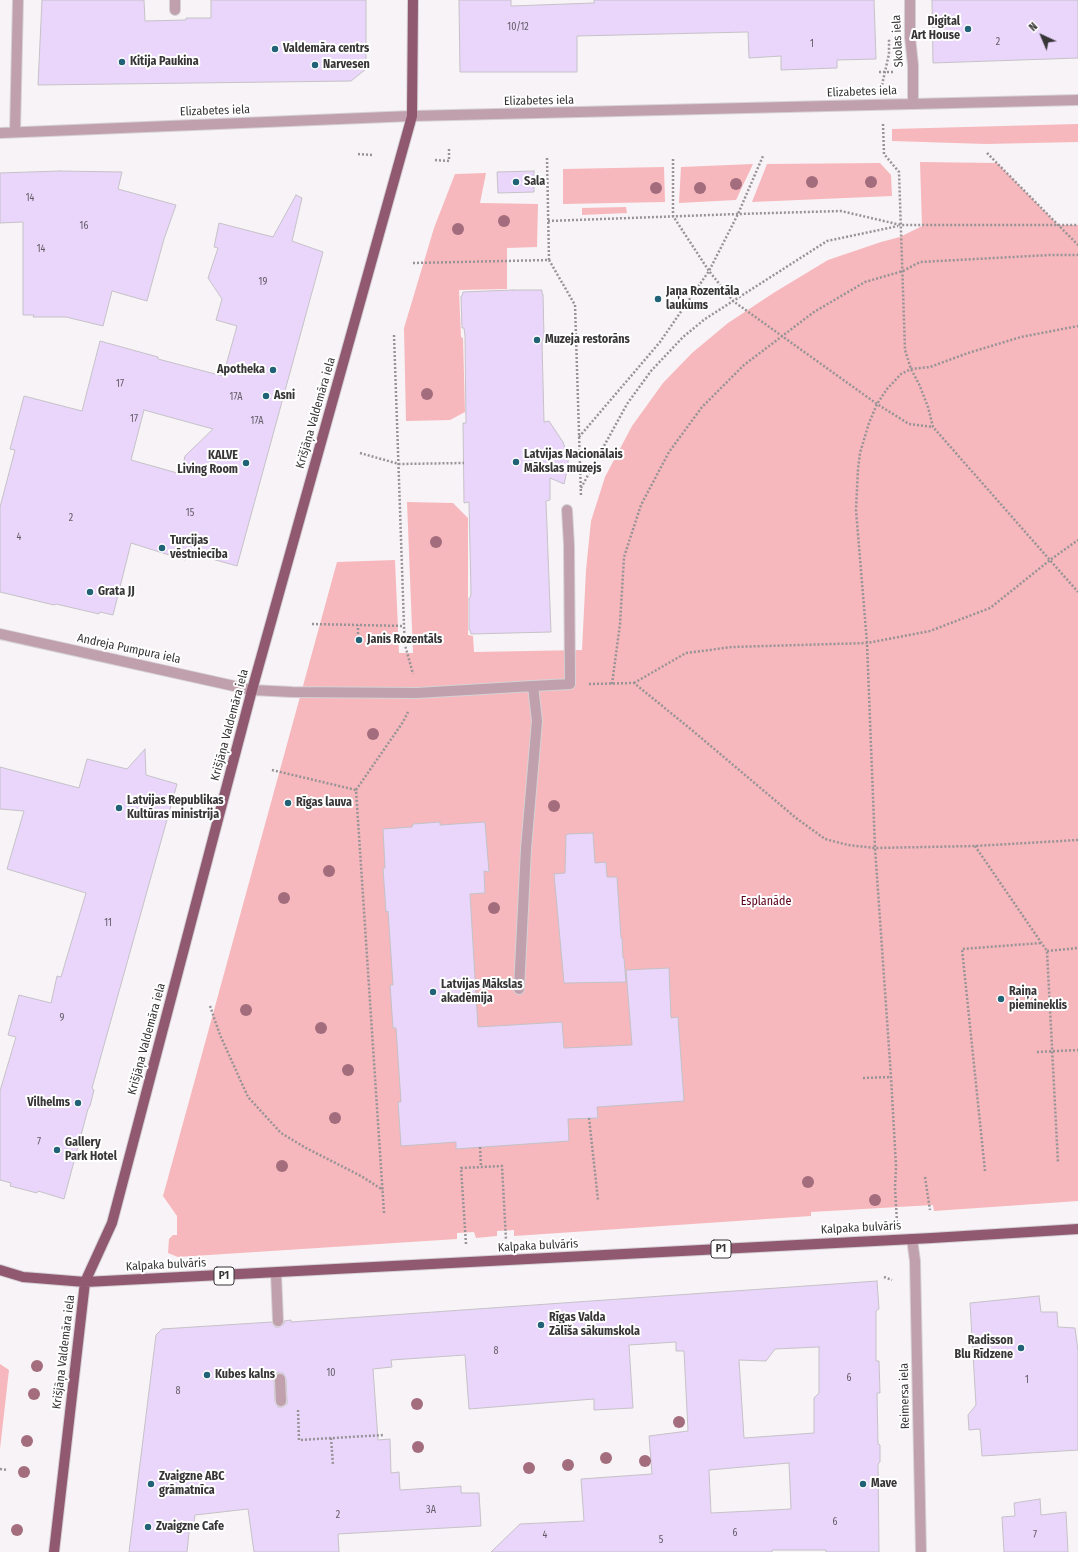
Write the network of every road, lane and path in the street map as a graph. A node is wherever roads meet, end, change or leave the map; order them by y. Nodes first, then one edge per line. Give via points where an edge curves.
1 (18, 0) edge
2 (413, 0) edge
3 (910, 0) edge
4 (889, 38) dead end
5 (879, 72) dead end
6 (884, 72) junction
7 (897, 72) dead end
8 (882, 82) dead end
9 (1078, 100) edge
10 (913, 104) junction
11 (412, 116) junction
12 (883, 131) dead end
13 (15, 132) junction
14 (0, 133) edge
15 (449, 147) dead end
16 (987, 153) dead end
17 (358, 154) dead end
18 (372, 155) dead end
19 (763, 156) dead end
20 (547, 158) dead end
21 (672, 159) dead end
22 (435, 160) dead end
23 (738, 214) junction
24 (673, 216) junction
25 (548, 221) junction
26 (901, 225) junction
27 (1078, 225) edge
28 (1058, 226) junction
29 (1078, 245) edge
30 (1078, 255) edge
31 (549, 260) junction
32 (413, 263) dead end
33 (709, 271) junction
34 (903, 271) junction
35 (733, 301) junction
36 (1078, 326) edge
37 (394, 335) dead end
38 (782, 336) junction
39 (911, 369) junction
40 (876, 404) junction
41 (933, 427) junction
42 (579, 437) junction
43 (360, 453) dead end
44 (464, 463) dead end
45 (399, 464) junction
46 (581, 488) junction
47 (581, 503) dead end
48 (566, 510) dead end
49 (1078, 540) edge
50 (1050, 560) junction
51 (1078, 592) edge
52 (312, 624) dead end
53 (358, 625) junction
54 (404, 626) junction
55 (0, 634) edge
56 (358, 634) dead end
57 (867, 643) junction
58 (634, 683) junction
59 (570, 684) junction
60 (612, 684) junction
61 (533, 686) junction
62 (252, 690) junction
63 (417, 693) junction
64 (272, 770) dead end
65 (356, 790) junction
66 (1078, 840) edge
67 (975, 846) junction
68 (875, 848) junction
69 (1041, 942) junction
70 (1078, 948) edge
71 (1047, 950) junction
72 (519, 989) dead end
73 (210, 1006) dead end
74 (1078, 1050) edge
75 (1052, 1051) junction
76 (1036, 1052) dead end
77 (891, 1077) junction
78 (862, 1078) dead end
79 (589, 1118) dead end
80 (480, 1147) dead end
81 (1058, 1163) dead end
82 (481, 1167) junction
83 (985, 1171) dead end
84 (925, 1177) dead end
85 (383, 1190) junction
86 (598, 1200) dead end
87 (930, 1210) dead end
88 (384, 1213) dead end
89 (896, 1214) dead end
90 (1078, 1229) edge
91 (912, 1239) junction
92 (507, 1260) junction
93 (466, 1262) junction
94 (0, 1270) edge
95 (276, 1273) junction
96 (884, 1277) dead end
97 (892, 1280) dead end
98 (85, 1282) junction
99 (278, 1321) dead end
100 (280, 1379) dead end
101 (281, 1401) dead end
102 (298, 1403) dead end
103 (384, 1435) dead end
104 (331, 1438) junction
105 (332, 1465) dead end
106 (0, 1469) edge
107 (8, 1470) dead end
108 (54, 1552) edge
109 (921, 1552) edge

1 - 13 street
2 - 11 main road, Krišjāņa Valdemāra iela
3 - 10 street, Skolas iela
4 - 6 path via 889,54
5 - 6 path
6 - 7 path
6 - 8 path
9 - 10 street, Elizabetes iela
10 - 11 street, Elizabetes iela
11 - 13 street, Elizabetes iela
11 - 62 main road, Krišjāņa Valdemāra iela
12 - 26 path via 884,154 899,172
13 - 14 street, Elizabetes iela
15 - 22 path via 449,161
16 - 28 path
17 - 18 path
19 - 23 path
20 - 25 path
21 - 24 path
23 - 24 path
23 - 26 path via 841,211
23 - 33 path
24 - 25 path
24 - 33 path
25 - 31 path
26 - 28 path
26 - 34 path
26 - 35 path via 827,241
27 - 28 path
28 - 29 path
30 - 34 path via 920,262
31 - 32 path
31 - 42 path via 575,305
33 - 35 path
33 - 42 path via 660,342
34 - 38 path via 865,282 814,312
34 - 39 path via 905,350
35 - 38 path
35 - 46 path via 705,318 651,371 627,404
36 - 39 path via 1021,337 930,367
37 - 45 path
38 - 40 path
38 - 60 path via 744,365 702,407 669,452 640,505 624,557 620,624
39 - 40 path via 887,389
39 - 41 path via 928,407
40 - 41 path via 909,424
40 - 57 path via 862,445 856,510
41 - 50 path
42 - 46 path
43 - 45 path
44 - 45 path
45 - 54 path
46 - 47 path
48 - 59 street via 569,545
49 - 50 path
50 - 51 path
50 - 57 path via 990,608 930,631
52 - 53 path
53 - 54 path
53 - 56 path
54 - 63 path
55 - 62 street, Andreja Pumpura iela
57 - 58 path via 732,647 686,653
57 - 68 path
58 - 60 path
58 - 68 path via 796,818 825,839
59 - 60 path
59 - 61 street, Andreja Pumpura iela
61 - 63 street, Andreja Pumpura iela
61 - 72 street via 537,721 526,849
62 - 63 street, Andreja Pumpura iela
62 - 98 main road, Krišjāņa Valdemāra iela via 112,1223
63 - 65 path via 403,722
64 - 65 path
65 - 85 path
66 - 67 path
67 - 68 path
67 - 69 path
68 - 77 path
69 - 71 path
69 - 83 path via 962,949
70 - 71 path
71 - 75 path
73 - 85 path via 248,1097 281,1133
74 - 75 path
75 - 76 path
75 - 81 path
77 - 78 path
77 - 89 path
79 - 86 path
80 - 82 path
82 - 92 path via 502,1166
82 - 93 path via 461,1168
84 - 87 path
85 - 88 path
90 - 91 main road, Kalpaka bulvāris / P1
91 - 92 main road, Kalpaka bulvāris / P1
91 - 109 street, Reimersa iela via 915,1261
92 - 93 main road, Kalpaka bulvāris / P1
93 - 95 main road, Kalpaka bulvāris / P1
94 - 98 main road, Kalpaka bulvāris / P1 via 23,1277
95 - 98 main road, Kalpaka bulvāris / P1
95 - 99 street
96 - 97 path
98 - 108 main road, Krišjāņa Valdemāra iela
100 - 101 street
102 - 104 path via 299,1440
103 - 104 path
104 - 105 path
106 - 107 path

